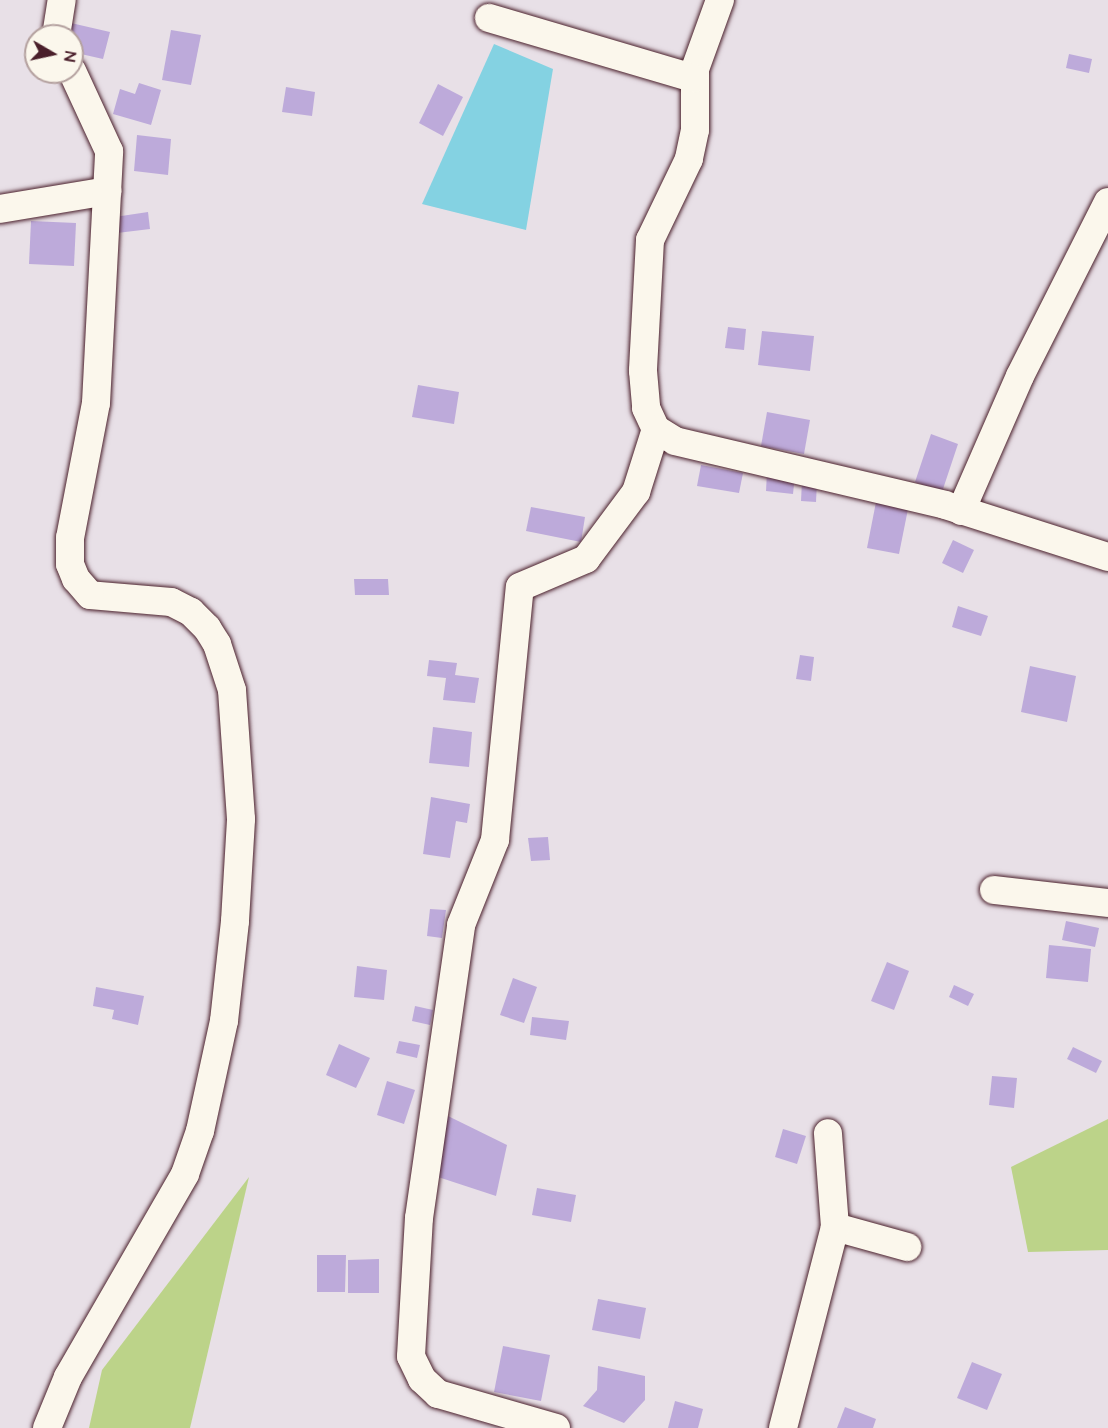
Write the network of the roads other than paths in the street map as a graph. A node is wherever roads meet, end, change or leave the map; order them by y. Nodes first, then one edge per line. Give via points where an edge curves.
1 (62, 0) edge
2 (720, 0) edge
3 (489, 18) dead end
4 (58, 24) edge
5 (693, 78) junction
6 (78, 84) edge
7 (107, 191) junction
8 (1108, 202) edge
9 (0, 209) edge
10 (656, 429) junction
11 (961, 511) junction
12 (1108, 557) edge
13 (994, 890) dead end
14 (1108, 903) edge
15 (828, 1133) dead end
16 (835, 1227) junction
17 (907, 1247) dead end
18 (47, 1428) edge
19 (556, 1428) edge
20 (783, 1428) edge

1 - 4 street
2 - 5 street
3 - 5 street
5 - 10 street via 696,116 688,159 650,240 643,371 646,408
6 - 7 street via 109,151
7 - 9 street
7 - 18 street via 96,403 72,527 70,564 76,579 90,595 171,602 191,612 207,628 217,644 232,690 241,819 224,1021 200,1131 185,1174 68,1377
8 - 11 street via 1020,375
10 - 11 street via 675,441
10 - 19 street via 636,492 586,559 520,587 495,840 461,925 419,1218 411,1356 422,1379 438,1394
11 - 12 street
13 - 14 street
15 - 16 street
16 - 17 street
16 - 20 street

